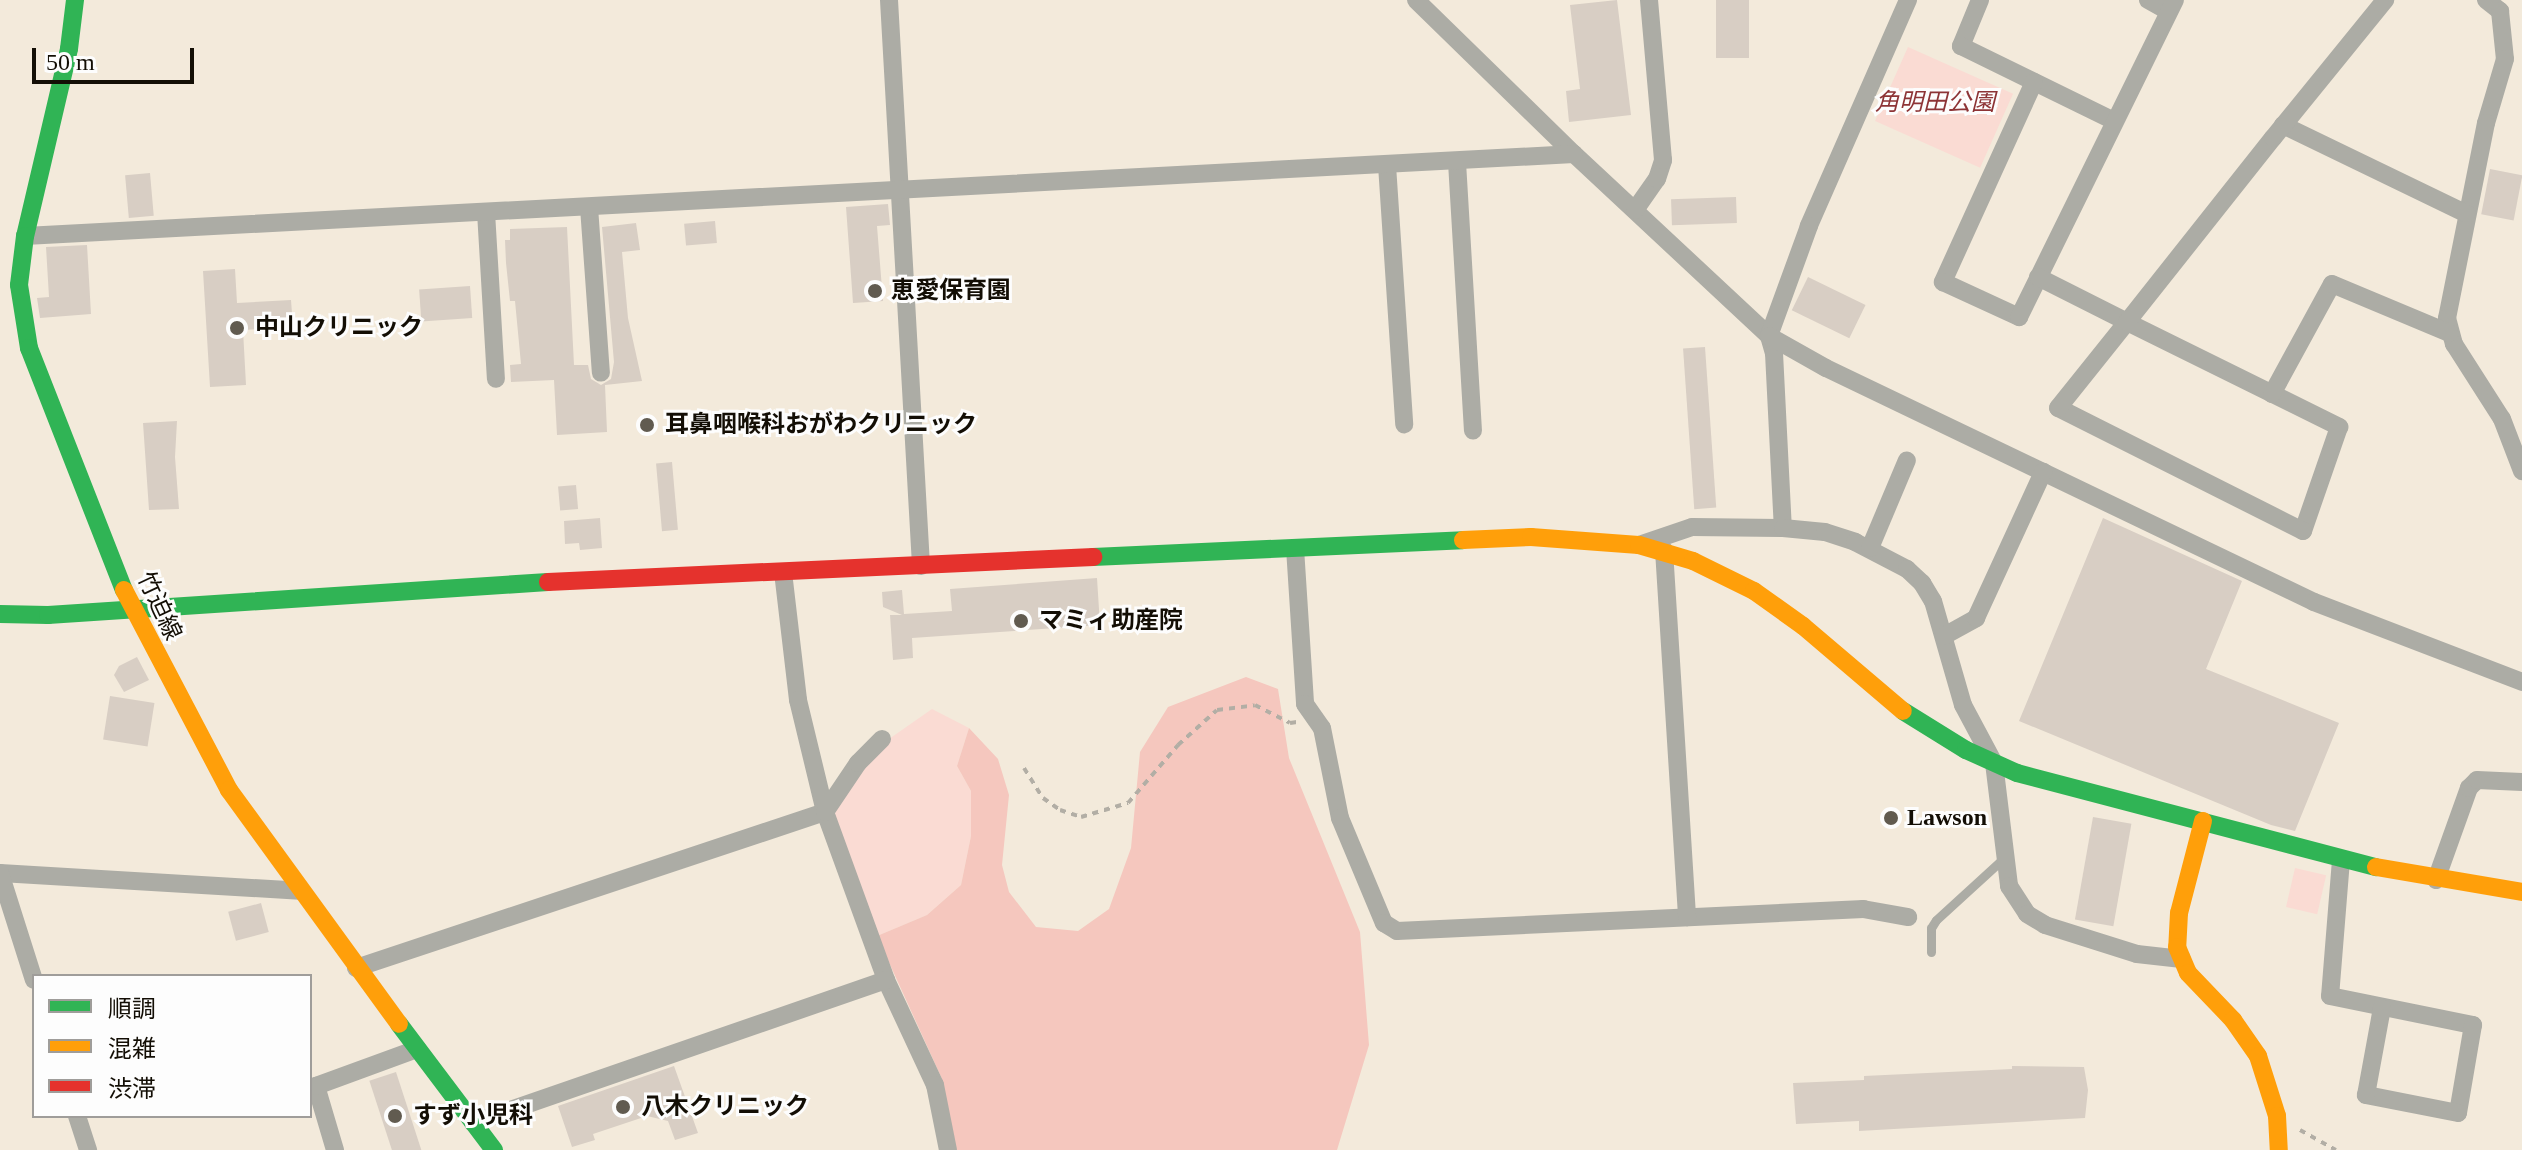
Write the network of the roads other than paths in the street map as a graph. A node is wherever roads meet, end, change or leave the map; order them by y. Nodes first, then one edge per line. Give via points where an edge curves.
1 (75, 0) edge
2 (889, 0) edge
3 (1416, 0) edge
4 (1649, 0) edge
5 (1908, 0) edge
6 (1980, 0) edge
7 (2148, 0) edge
8 (2385, 0) edge
9 (2486, 0) edge
10 (2172, 5) edge
11 (1433, 8) edge
12 (2034, 82) junction
13 (2114, 121) junction
14 (2283, 125) junction
15 (1574, 154) junction
16 (1457, 162) junction
17 (1387, 165) junction
18 (900, 190) junction
19 (589, 207) junction
20 (1635, 210) junction
21 (486, 212) junction
22 (2467, 214) junction
23 (25, 236) junction
24 (2038, 277) junction
25 (2127, 322) junction
26 (2449, 333) junction
27 (1769, 336) junction
28 (601, 373) dead end
29 (496, 379) dead end
30 (2272, 394) junction
31 (1404, 424) dead end
32 (1473, 431) dead end
33 (1907, 460) dead end
34 (2522, 471) edge
35 (2043, 472) junction
36 (1783, 528) junction
37 (1639, 545) junction
38 (1295, 548) junction
39 (1870, 548) junction
40 (1664, 550) junction
41 (921, 566) junction
42 (783, 572) junction
43 (132, 610) junction
44 (0, 614) edge
45 (1944, 636) junction
46 (2522, 682) edge
47 (882, 739) dead end
48 (1994, 763) junction
49 (2522, 782) edge
50 (825, 812) junction
51 (2203, 821) junction
52 (2005, 857) junction
53 (2341, 860) junction
54 (0, 873) edge
55 (2436, 880) junction
56 (299, 891) junction
57 (2522, 892) edge
58 (1687, 917) junction
59 (1908, 917) dead end
60 (1931, 952) dead end
61 (2182, 959) junction
62 (356, 968) junction
63 (32, 974) edge
64 (886, 980) junction
65 (2382, 1008) junction
66 (417, 1049) junction
67 (78, 1118) edge
68 (473, 1123) junction
69 (88, 1150) edge
70 (335, 1150) edge
71 (494, 1150) edge
72 (948, 1150) edge
73 (2279, 1150) edge

1 - 23 street, 竹迫線 via 69,49
2 - 18 street
3 - 11 street
4 - 20 street via 1663,160 1657,179
5 - 27 street via 1809,226
6 - 12 street via 1961,46
7 - 10 street
8 - 14 street
9 - 22 street via 2500,11 2505,59
10 - 13 street
11 - 15 street
12 - 13 street
12 - 24 street via 1943,282 2019,317
13 - 24 street
14 - 22 street
14 - 25 street
15 - 16 street
15 - 20 street
16 - 17 street
16 - 32 street
17 - 18 street
17 - 31 street
18 - 19 street
18 - 41 street
19 - 21 street
19 - 28 street
20 - 27 street
21 - 23 street
21 - 29 street
22 - 26 street via 2447,308
23 - 43 street, 竹迫線 via 19,285 29,348
24 - 25 street
25 - 30 street
25 - 30 street via 2058,408 2303,531 2339,427
26 - 30 street via 2332,284
26 - 34 street via 2502,419
27 - 35 street
27 - 36 street
33 - 39 street
35 - 45 street via 1976,618
35 - 46 street via 2314,602
36 - 37 street via 1692,527
36 - 39 street via 1825,532
37 - 38 street via 1531,537
37 - 40 street
38 - 41 street
38 - 58 street via 1305,704 1322,728 1340,818 1384,923 1397,931
39 - 45 street via 1922,583
40 - 48 street via 1754,591 1907,714
40 - 58 street
41 - 42 street
42 - 43 street via 450,587
42 - 50 street via 798,700
43 - 44 street
43 - 56 street, 竹迫線 via 229,790
45 - 48 street via 1963,705
47 - 50 street via 858,763
48 - 51 street
48 - 52 street
49 - 55 street via 2477,780 2469,788
50 - 62 street
50 - 64 street
51 - 53 street
51 - 61 street via 2179,913 2177,947
52 - 60 lane via 1936,920
52 - 61 street via 2009,886 2027,914 2045,925 2137,954
53 - 55 street
53 - 65 street via 2330,996
54 - 56 street
54 - 63 street
55 - 57 street
56 - 62 street, 竹迫線
58 - 59 street via 1863,909
61 - 73 street via 2258,1056 2277,1116
62 - 66 street, 竹迫線
64 - 68 street
64 - 72 street via 935,1085
65 - 65 street via 2473,1025 2458,1113 2366,1095
66 - 68 street, 竹迫線
66 - 70 street via 316,1086
67 - 69 street
68 - 71 street, 竹迫線

